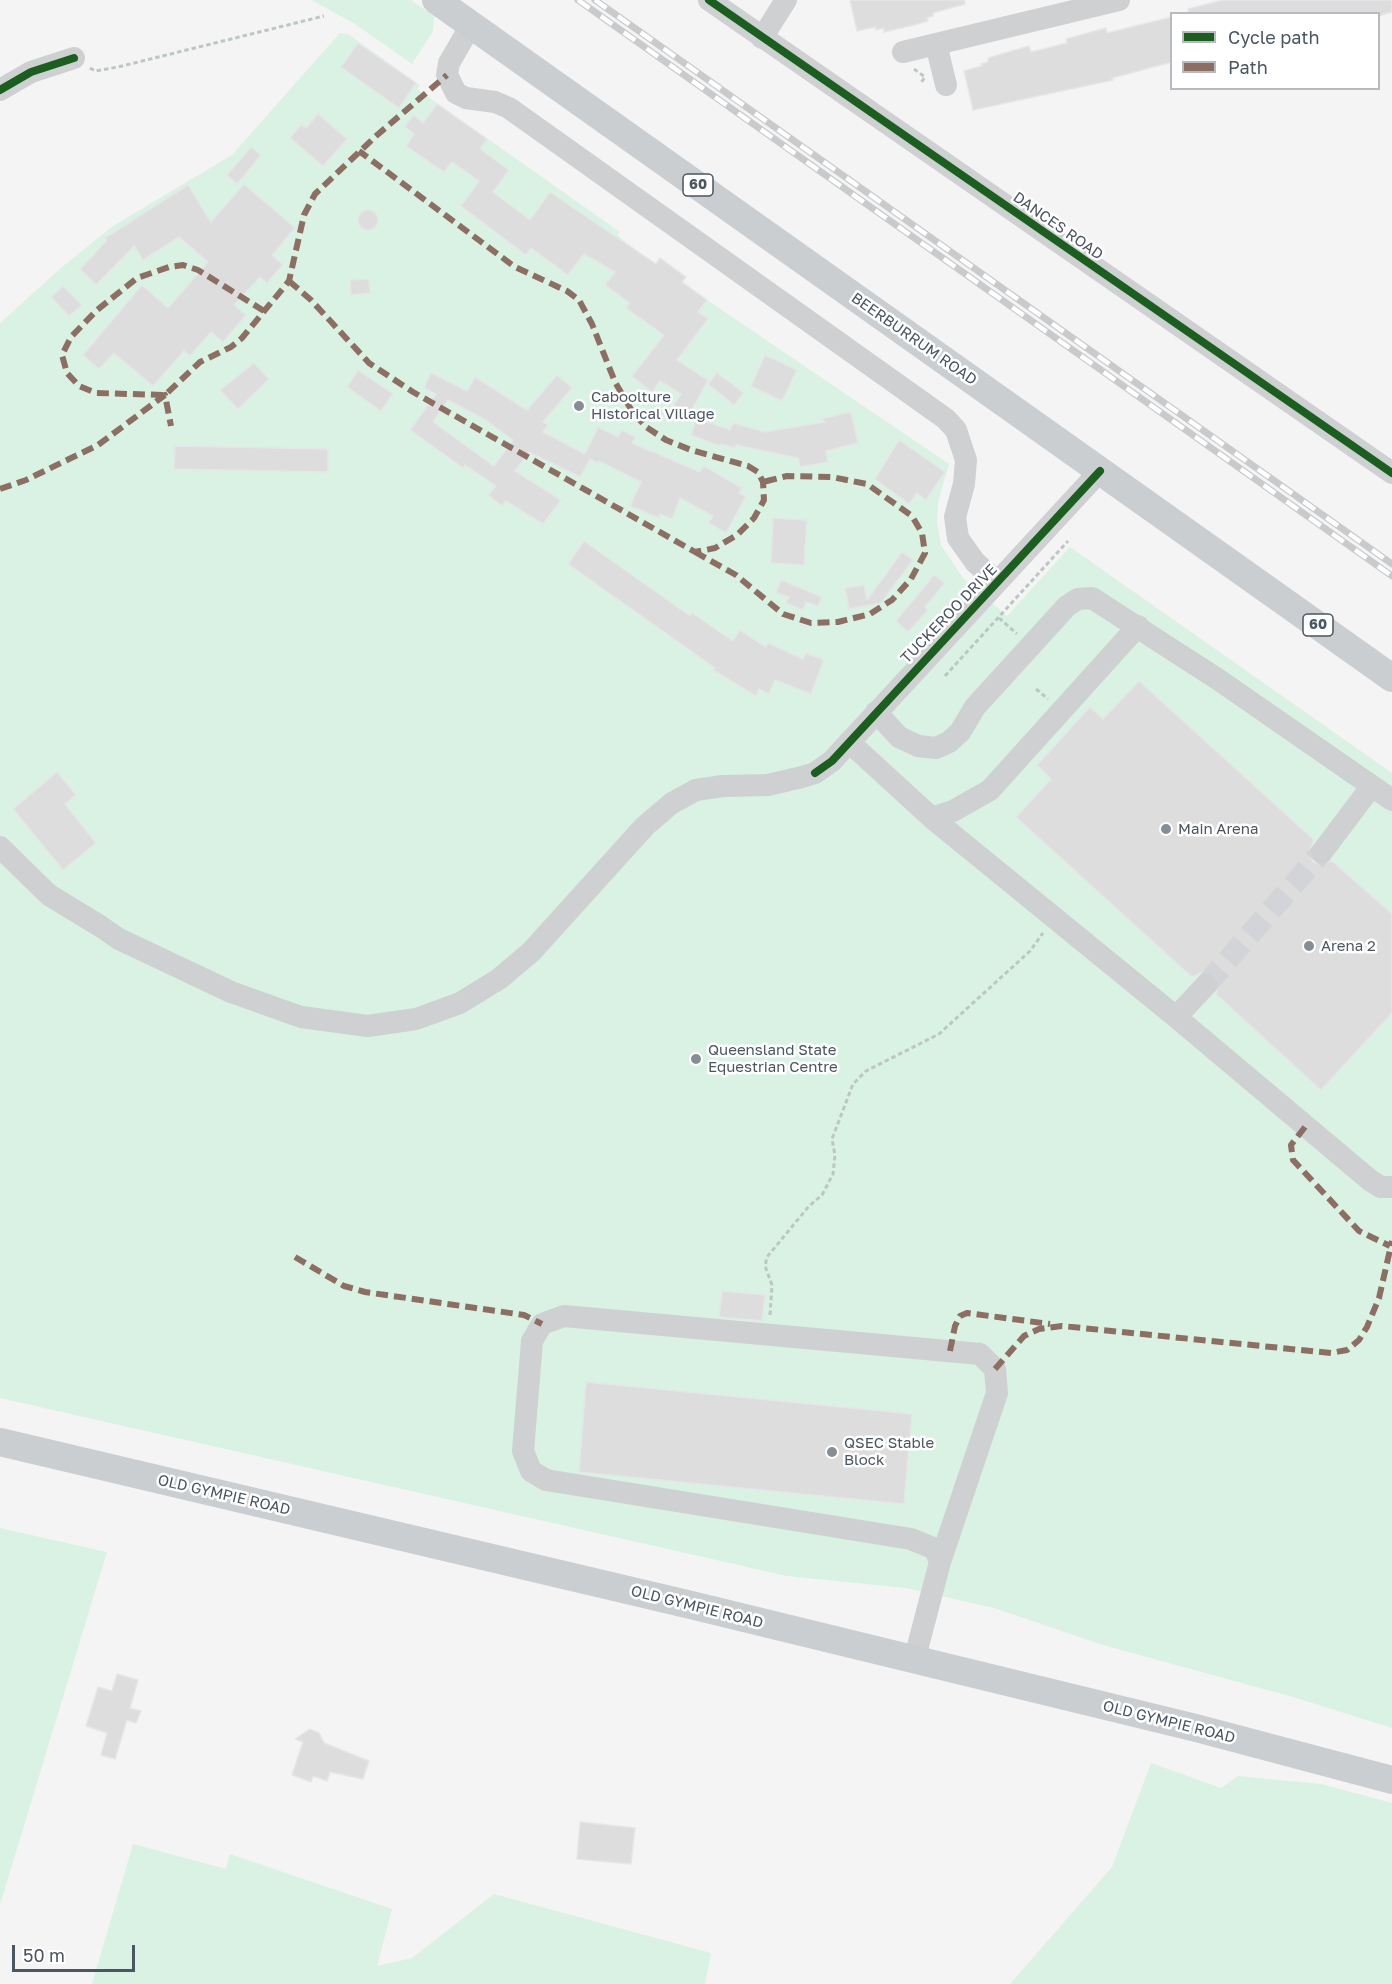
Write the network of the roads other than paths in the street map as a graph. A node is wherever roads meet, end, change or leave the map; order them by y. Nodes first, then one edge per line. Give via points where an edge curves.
1 (436, 0) edge
2 (709, 0) edge
3 (786, 0) edge
4 (1119, 0) edge
5 (471, 25) junction
6 (762, 38) junction
7 (936, 44) junction
8 (903, 52) dead end
9 (74, 58) road end
10 (946, 85) dead end
11 (0, 90) edge
12 (1100, 471) junction
13 (1392, 473) edge
14 (998, 582) junction
15 (1138, 626) junction
16 (1392, 678) edge
17 (876, 712) junction
18 (849, 742) junction
19 (1371, 787) junction
20 (1392, 800) edge
21 (932, 818) junction
22 (0, 847) edge
23 (1322, 852) tunnel mouth
24 (1206, 985) tunnel mouth
25 (1176, 1017) junction
26 (1392, 1186) edge
27 (0, 1442) edge
28 (940, 1562) junction
29 (914, 1661) junction
30 (1392, 1780) edge

1 - 5 main road, BEERBURRUM ROAD / 60
2 - 6 street, DANCES ROAD
3 - 6 street
4 - 7 street
5 - 12 main road, BEERBURRUM ROAD / 60
5 - 14 street via 449,63 447,75 456,93 509,108 946,419 956,430 966,460 955,517 958,538 975,562
6 - 13 street, DANCES ROAD
7 - 8 street
7 - 10 street
9 - 11 street via 31,72
12 - 14 street, TUCKEROO DRIVE
12 - 16 main road, BEERBURRUM ROAD / 60
14 - 17 street, TUCKEROO DRIVE
15 - 17 street via 1092,598 1078,599 1066,606 975,707 960,732 936,748 918,746 899,736
15 - 19 street
15 - 21 street via 990,790
17 - 18 street, TUCKEROO DRIVE
18 - 21 street
18 - 22 street, TUCKEROO DRIVE via 815,773 768,785 696,790 672,802 645,826 531,952 499,979 448,1007 416,1019 368,1026 300,1017 231,992 119,939 49,895
19 - 20 street
19 - 23 street
21 - 25 street
24 - 25 street
25 - 26 street via 1371,1181 1381,1187
27 - 29 main road, OLD GYMPIE ROAD
28 - 28 street via 935,1549 911,1539 546,1480 531,1471 523,1451 532,1341 542,1324 564,1316 980,1354 995,1369 997,1393
28 - 29 street
29 - 30 main road, OLD GYMPIE ROAD via 1196,1728

